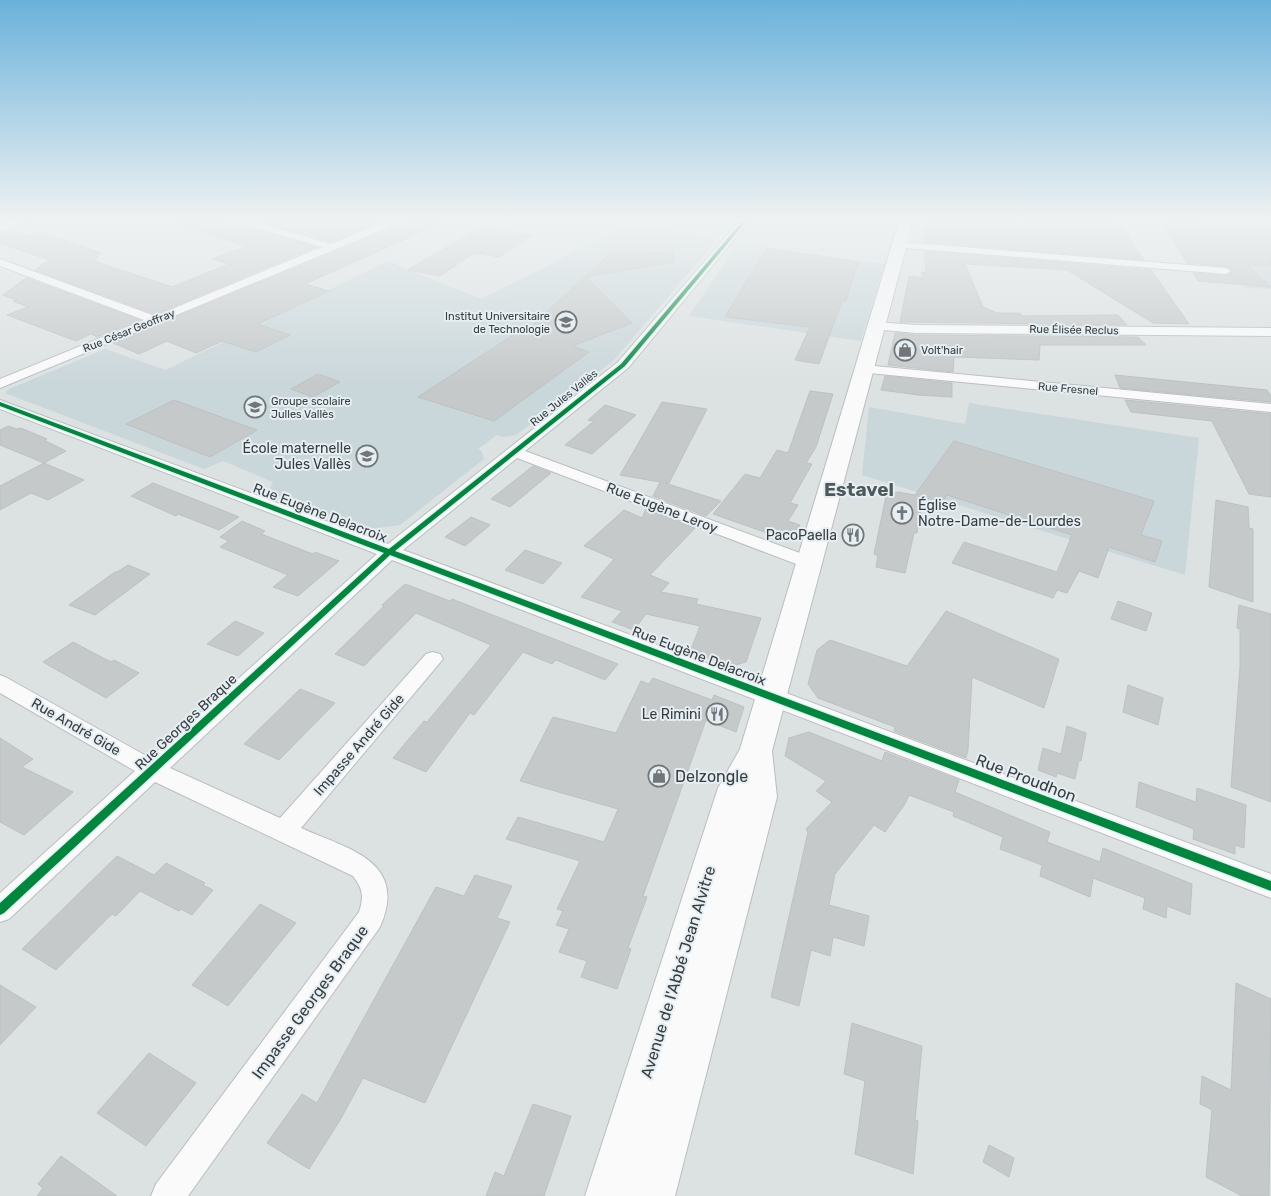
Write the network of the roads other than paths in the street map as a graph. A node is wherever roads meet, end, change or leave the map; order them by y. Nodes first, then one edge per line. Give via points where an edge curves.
1 (32, 274) edge
2 (267, 274) edge
3 (700, 274) edge
4 (891, 274) edge
5 (155, 320) junction
6 (876, 326) junction
7 (1271, 332) edge
8 (864, 369) junction
9 (0, 384) edge
10 (0, 404) edge
11 (1271, 408) edge
12 (515, 452) junction
13 (388, 553) junction
14 (810, 563) junction
15 (433, 658) dead end
16 (0, 683) edge
17 (772, 696) junction
18 (756, 751) junction
19 (152, 770) junction
20 (284, 832) junction
21 (1271, 886) edge
22 (0, 910) edge
23 (168, 1196) edge
24 (609, 1196) edge
25 (651, 1196) edge

1 - 5 street
2 - 5 street, Rue César Geoffray
3 - 12 street, Rue Jules Vallès via 623,365
4 - 6 main road, Avenue de l'Abbé Jean Alvitre
5 - 9 street, Rue César Geoffray
6 - 7 street, Rue Élisée Reclus
6 - 8 main road, Avenue de l'Abbé Jean Alvitre
8 - 11 street, Rue Fresnel
8 - 14 main road, Avenue de l'Abbé Jean Alvitre
10 - 13 street, Rue Eugène Delacroix
12 - 13 street, Rue Jules Vallès
12 - 14 street, Rue Eugène Leroy
13 - 17 street, Rue Eugène Delacroix
13 - 19 street, Rue Georges Braque
14 - 17 main road, Avenue de l'Abbé Jean Alvitre
15 - 20 street, Impasse André Gide
16 - 19 street, Rue André Gide
17 - 18 main road, Avenue de l'Abbé Jean Alvitre
17 - 21 street, Rue Proudhon
18 - 24 main road, Avenue de l'Abbé Jean Alvitre via 735,788
18 - 25 main road, Avenue de l'Abbé Jean Alvitre via 760,797
19 - 20 street, Impasse Georges Braque
19 - 22 street, Rue Georges Braque
20 - 23 street, Impasse Georges Braque via 362,868 372,880 377,896 370,918

